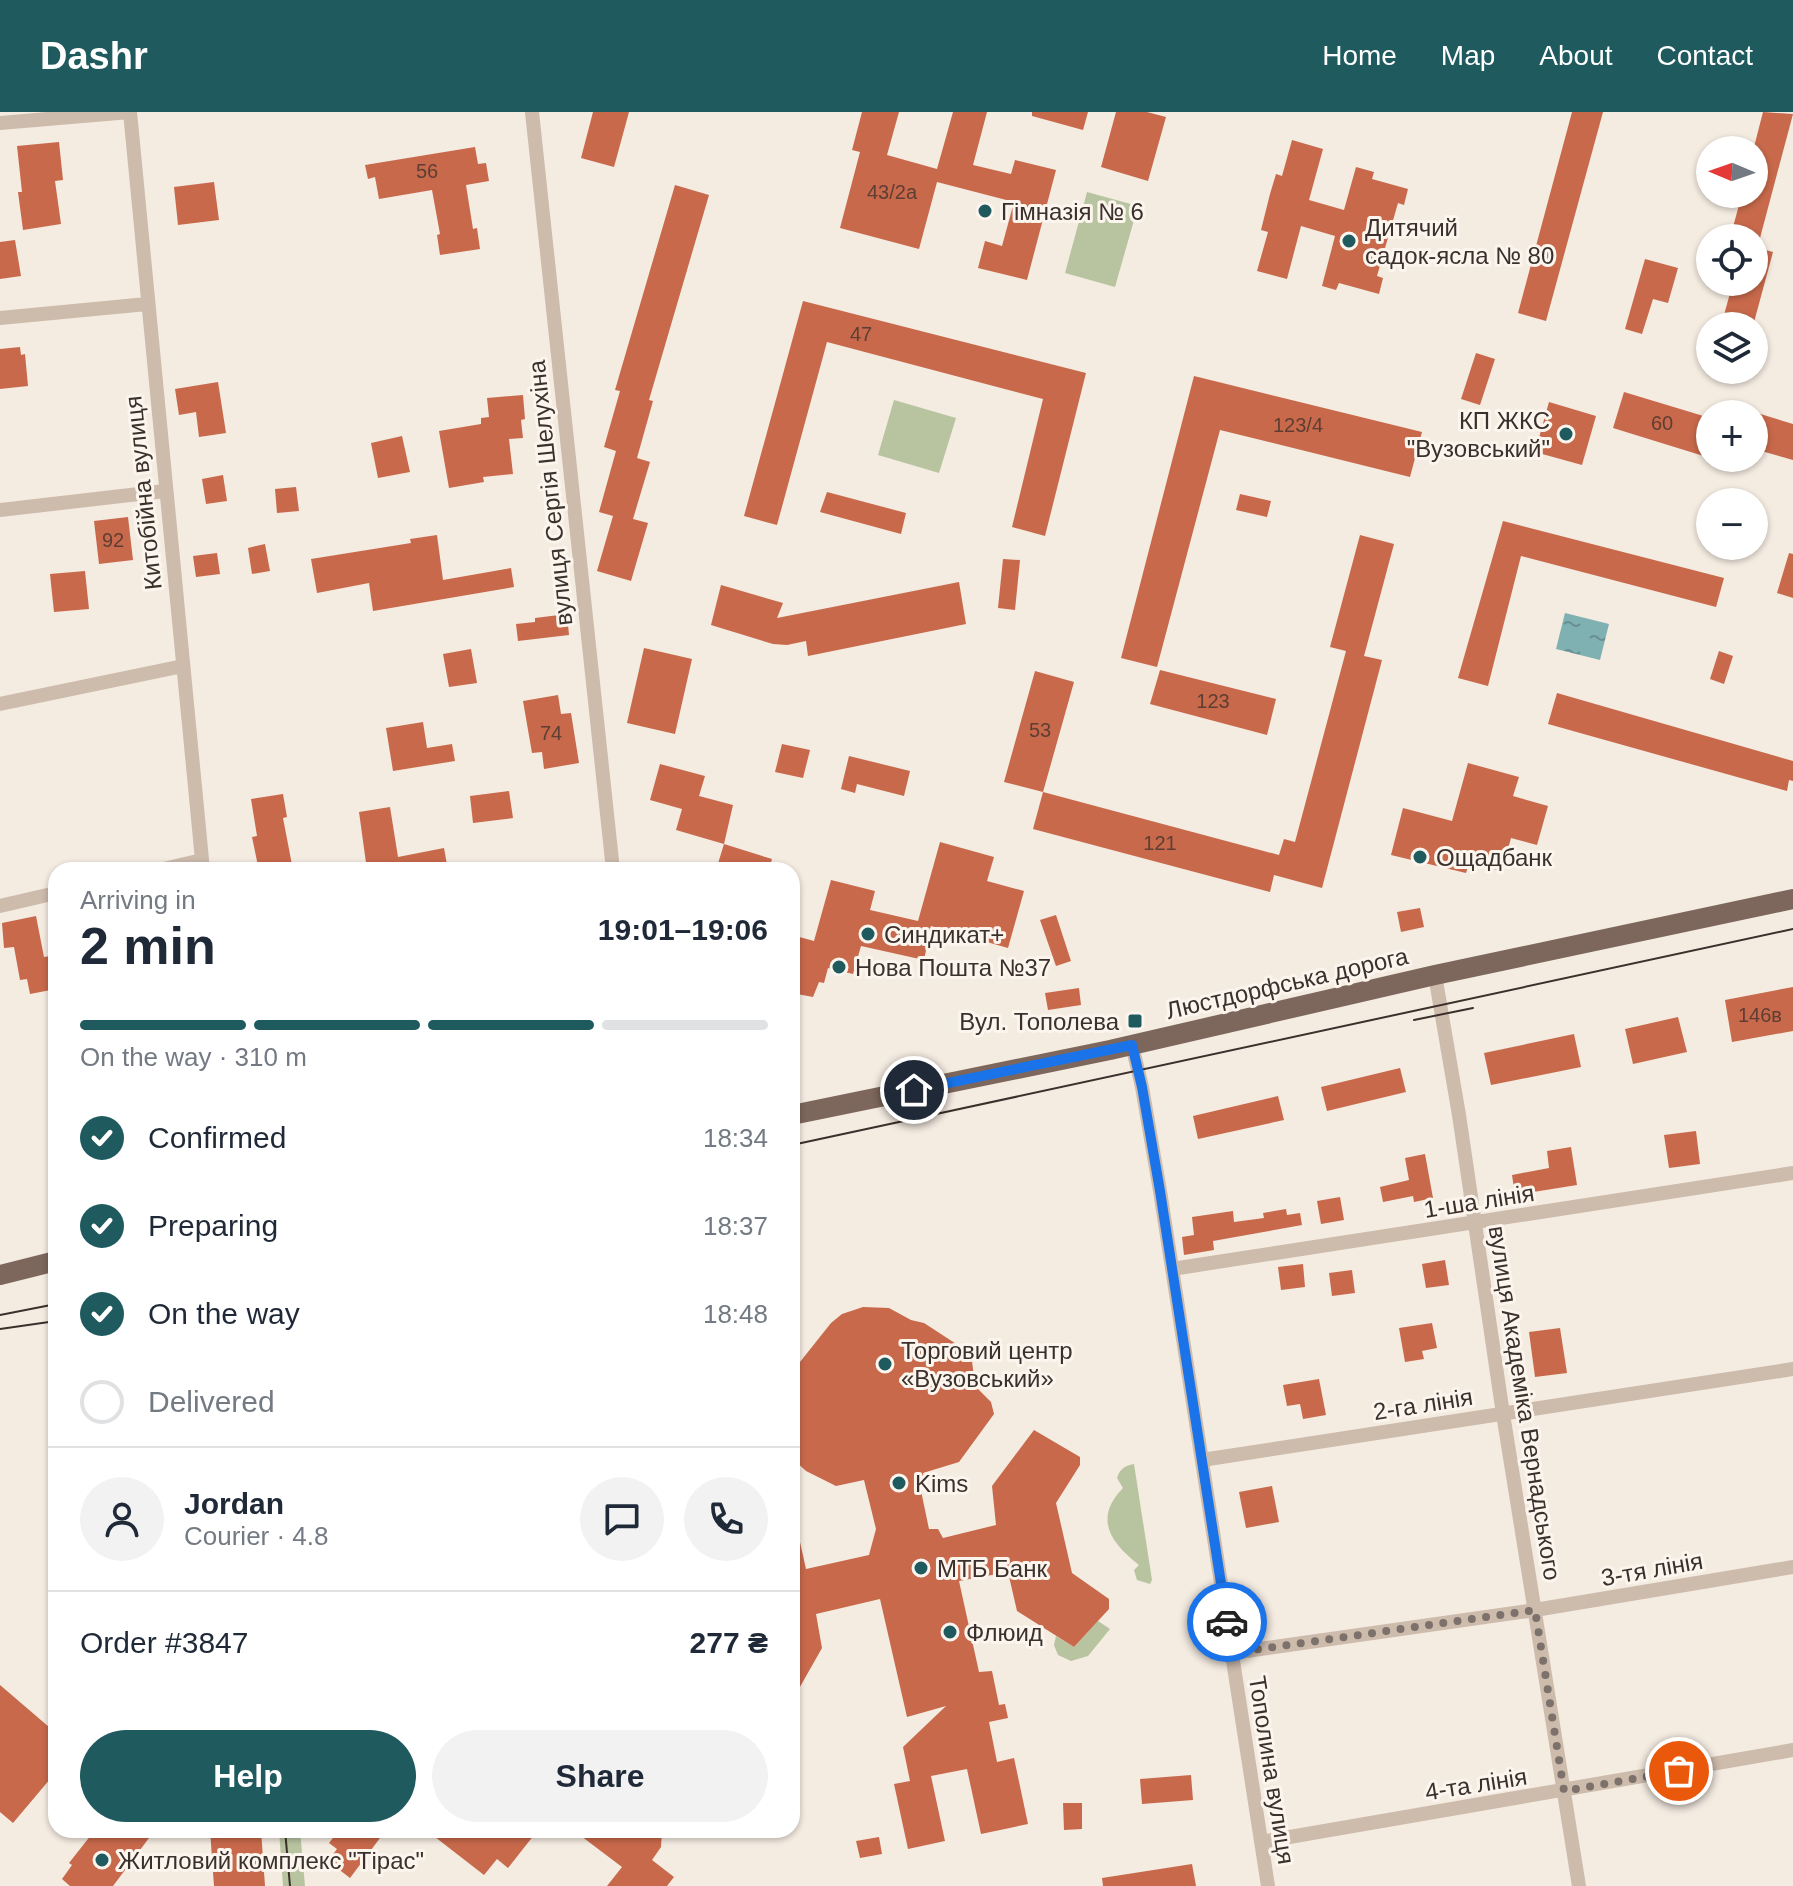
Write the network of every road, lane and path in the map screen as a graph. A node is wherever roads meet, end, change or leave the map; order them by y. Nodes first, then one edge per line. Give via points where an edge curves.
1 (130, 112) edge
2 (532, 112) edge
3 (0, 123) edge
4 (147, 304) junction
5 (0, 318) edge
6 (165, 491) junction
7 (0, 510) edge
8 (183, 666) junction
9 (0, 704) edge
10 (203, 862) edge
11 (612, 862) edge
12 (48, 895) edge
13 (1793, 899) edge
14 (0, 906) edge
15 (1435, 975) junction
16 (1132, 1045) junction
17 (800, 1113) edge
18 (1793, 1173) edge
19 (1474, 1225) junction
20 (48, 1263) edge
21 (1172, 1269) junction
22 (0, 1275) edge
23 (1793, 1369) edge
24 (1503, 1414) junction
25 (1202, 1460) junction
26 (1793, 1567) edge
27 (1535, 1610) junction
28 (1232, 1653) junction
29 (1793, 1750) edge
30 (1564, 1791) junction
31 (1261, 1842) junction
32 (1268, 1886) edge
33 (1579, 1886) edge

1 - 3 street
1 - 4 street, Китобійна вулиця
2 - 11 street, вулиця Сергія Шелухіна
4 - 5 street
4 - 6 street, Китобійна вулиця
6 - 7 street
6 - 8 street, Китобійна вулиця
8 - 9 street
8 - 10 street, Китобійна вулиця
12 - 14 street
13 - 15 main road, Люстдорфська дорога
15 - 16 main road, Люстдорфська дорога
15 - 19 street, вулиця Академіка Вернадського
16 - 17 main road, Люстдорфська дорога
16 - 21 street, Тополина вулиця
18 - 19 street, 1-ша лінія
19 - 21 street, 1-ша лінія
19 - 24 street, вулиця Академіка Вернадського
20 - 22 main road
21 - 25 street, Тополина вулиця
23 - 24 street, 2-га лінія
24 - 25 street, 2-га лінія
24 - 27 street, вулиця Академіка Вернадського
25 - 28 street, Тополина вулиця
26 - 27 street, 3-тя лінія
27 - 28 street, 3-тя лінія
27 - 30 street, вулиця Академіка Вернадського
28 - 31 street, Тополина вулиця
29 - 30 street, 4-та лінія
30 - 31 street, 4-та лінія
30 - 33 street, вулиця Академіка Вернадського
31 - 32 street, Тополина вулиця

